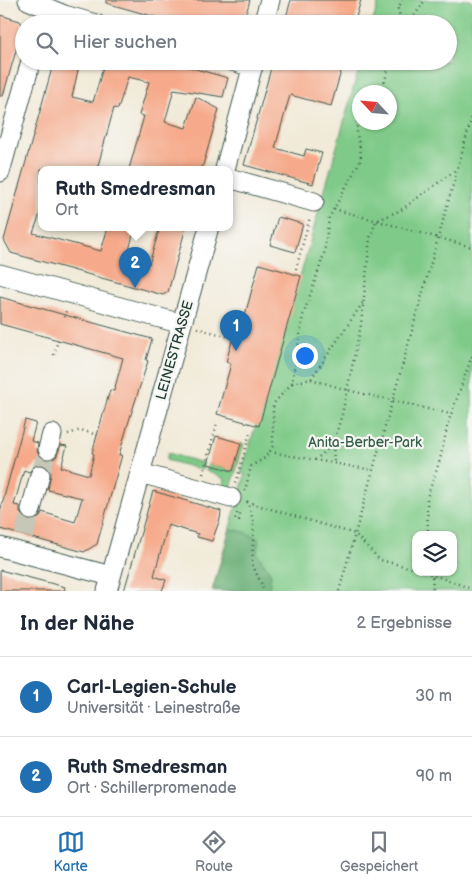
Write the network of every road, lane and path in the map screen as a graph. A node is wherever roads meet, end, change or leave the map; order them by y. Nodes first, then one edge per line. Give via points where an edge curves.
1 (28, 0) edge
2 (270, 0) edge
3 (402, 0) edge
4 (425, 0) edge
5 (45, 10) edge
6 (63, 15) edge
7 (266, 15) edge
8 (400, 15) edge
9 (415, 15) edge
10 (28, 70) edge
11 (252, 70) edge
12 (388, 70) edge
13 (384, 85) edge
14 (472, 117) edge
15 (355, 130) edge
16 (226, 166) edge
17 (458, 168) junction
18 (0, 172) edge
19 (233, 179) edge
20 (321, 205) joint
21 (333, 209) junction
22 (376, 221) junction
23 (308, 225) dead end
24 (208, 231) edge
25 (438, 238) junction
26 (472, 247) edge
27 (296, 268) dead end
28 (0, 274) edge
29 (365, 300) junction
30 (66, 311) dead end
31 (64, 317) dead end
32 (190, 326) junction
33 (233, 338) dead end
34 (58, 340) dead end
35 (54, 355) dead end
36 (472, 356) edge
37 (311, 379) junction
38 (292, 383) junction
39 (347, 390) junction
40 (393, 400) junction
41 (450, 414) junction
42 (217, 423) dead end
43 (250, 432) dead end
44 (97, 435) dead end
45 (54, 440) dead end
46 (332, 445) junction
47 (270, 452) junction
48 (315, 460) junction
49 (334, 462) junction
50 (206, 464) dead end
51 (373, 470) junction
52 (140, 473) junction
53 (239, 473) dead end
54 (40, 475) tunnel mouth
55 (240, 501) junction
56 (31, 510) tunnel mouth
57 (428, 531) edge
58 (355, 534) junction
59 (0, 547) edge
60 (412, 568) edge
61 (433, 576) edge
62 (438, 576) edge
63 (109, 584) edge
64 (472, 589) edge
65 (263, 591) edge
66 (339, 591) edge
67 (433, 591) edge

1 - 5 street
2 - 7 street
3 - 8 path via 398,9
4 - 9 path
5 - 6 street
10 - 18 street
11 - 16 street
12 - 13 path
14 - 17 path
15 - 21 path via 360,162
17 - 22 path via 401,210
17 - 25 path
19 - 20 street
20 - 21 path
21 - 22 path
21 - 38 path via 324,254 303,316
22 - 25 path
22 - 29 path via 370,238
23 - 27 path
24 - 32 street, LEINESTRASSE
25 - 26 path
25 - 40 path
28 - 32 street
29 - 37 path
29 - 39 path
30 - 31 path
32 - 33 path
32 - 52 street, LEINESTRASSE
34 - 35 path
36 - 41 path
37 - 38 path
37 - 39 path
38 - 47 path via 274,403 273,446
39 - 40 path
39 - 46 path
40 - 41 path
40 - 51 path
41 - 57 path via 440,460 426,498
42 - 50 path
43 - 53 path
44 - 45 path via 81,430
46 - 48 path
46 - 49 path
47 - 48 path
47 - 55 path via 251,466
48 - 49 path
49 - 51 path
51 - 58 path
52 - 55 street
52 - 63 street, LEINESTRASSE
54 - 56 street
55 - 58 path
55 - 65 path via 254,523 252,564
58 - 60 path via 380,560
58 - 66 path
59 - 63 street via 22,544
61 - 67 path
62 - 64 path

